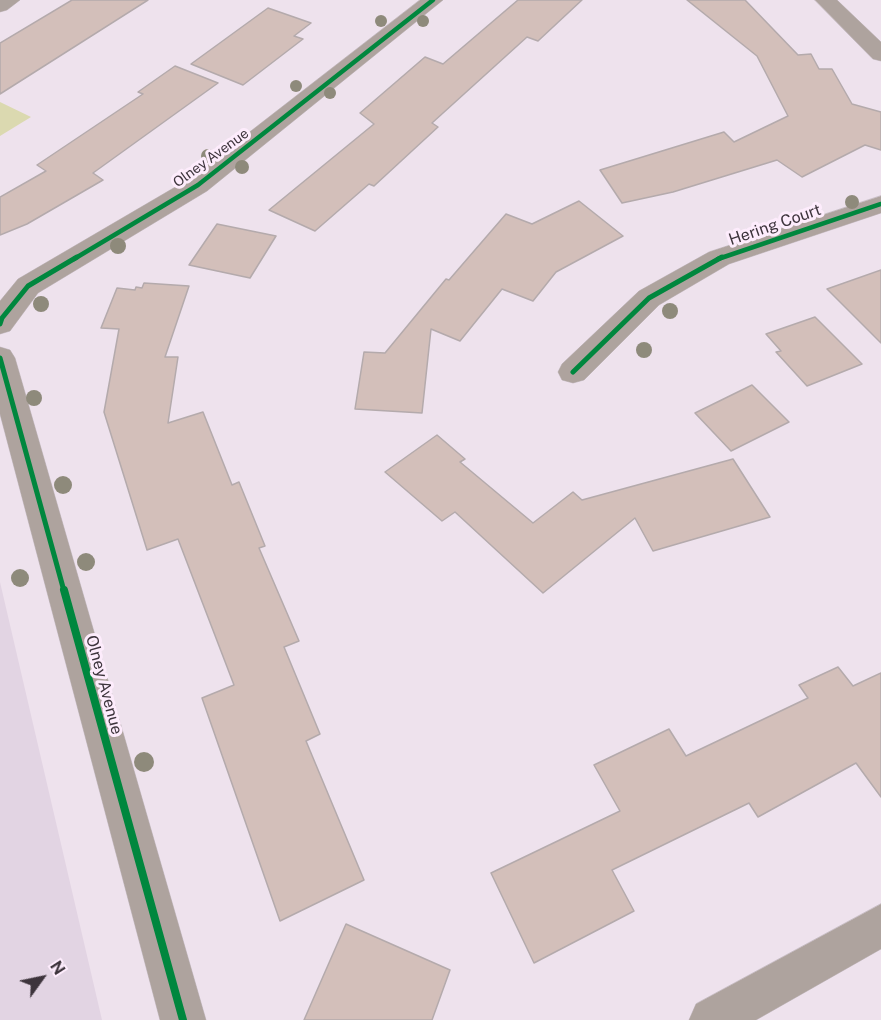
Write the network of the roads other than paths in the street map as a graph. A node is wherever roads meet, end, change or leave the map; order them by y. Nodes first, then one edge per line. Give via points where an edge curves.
1 (10, 0) edge
2 (433, 0) edge
3 (825, 0) edge
4 (0, 6) edge
5 (881, 54) edge
6 (881, 204) edge
7 (0, 324) edge
8 (0, 358) edge
9 (573, 372) dead end
10 (881, 925) edge
11 (183, 1020) edge
12 (712, 1020) edge

1 - 4 street
2 - 7 street, Olney Avenue via 198,185 28,286
3 - 5 street
6 - 9 street, Hering Court via 719,258 648,298
8 - 11 street, Olney Avenue
10 - 12 street

